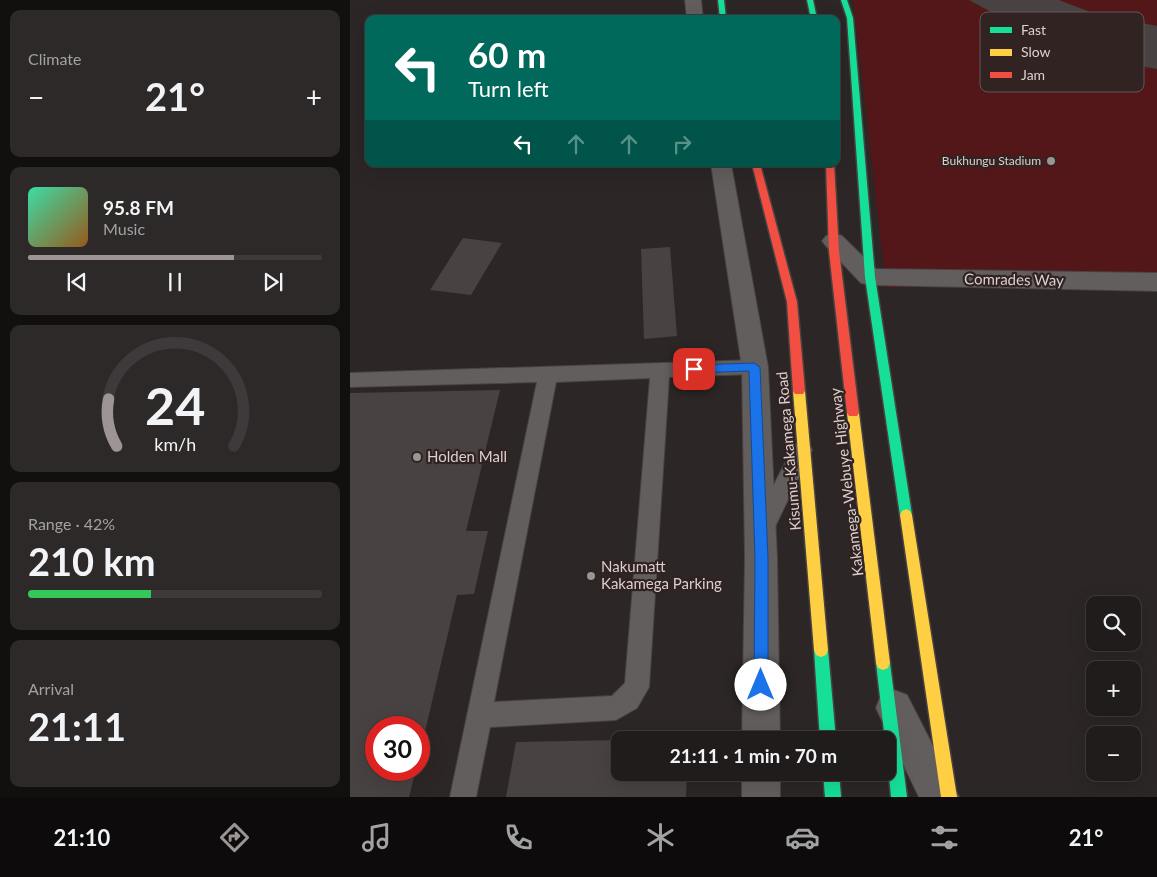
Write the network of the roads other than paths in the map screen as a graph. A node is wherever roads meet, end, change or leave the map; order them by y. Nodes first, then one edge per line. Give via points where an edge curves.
1 (693, 0) edge
2 (721, 0) edge
3 (810, 0) edge
4 (844, 0) edge
5 (694, 15) edge
6 (723, 15) edge
7 (813, 15) edge
8 (721, 167) edge
9 (757, 167) edge
10 (830, 167) edge
11 (834, 241) junction
12 (870, 277) junction
13 (1157, 282) edge
14 (754, 367) junction
15 (660, 371) junction
16 (548, 375) junction
17 (350, 380) edge
18 (804, 446) junction
19 (760, 534) junction
20 (887, 695) junction
21 (480, 716) junction
22 (761, 731) edge
23 (827, 731) edge
24 (761, 781) edge
25 (832, 781) edge
26 (463, 797) edge
27 (761, 797) edge
28 (833, 797) edge
29 (899, 797) edge
30 (940, 797) edge
31 (949, 797) edge

1 - 5 street
2 - 6 main road
3 - 7 main road
4 - 12 main road via 850,18
8 - 14 street
9 - 18 main road, Kisumu-Kakamega Road via 792,302
10 - 11 main road, Kakamega-Webuye Highway
11 - 12 street
11 - 20 main road, Kakamega-Webuye Highway
12 - 13 street, Comrades Way
12 - 31 main road
14 - 15 lane
14 - 19 street
15 - 16 lane
15 - 21 lane via 637,688 616,708
16 - 17 lane
16 - 21 lane
18 - 19 lane
18 - 23 main road, Kisumu-Kakamega Road
19 - 22 street
20 - 29 main road, Kakamega-Webuye Highway
20 - 30 street
21 - 26 lane
24 - 27 street
25 - 28 main road

